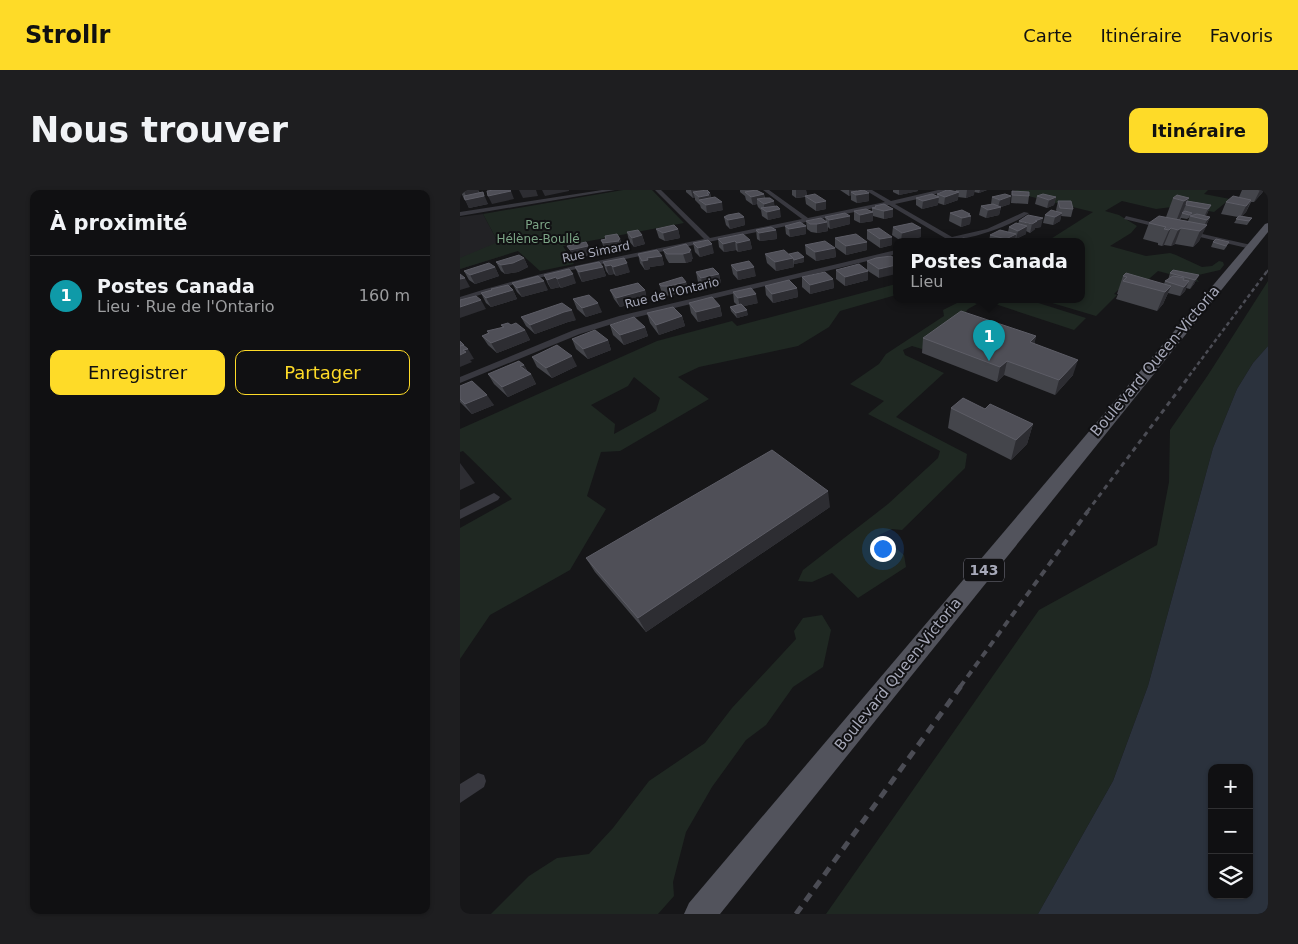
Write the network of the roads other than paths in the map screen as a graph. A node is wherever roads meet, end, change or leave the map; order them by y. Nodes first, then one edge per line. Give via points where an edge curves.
1 (612, 190) edge
2 (658, 190) edge
3 (766, 190) edge
4 (868, 190) edge
5 (944, 190) edge
6 (892, 203) junction
7 (1026, 213) dead end
8 (460, 214) edge
9 (1126, 218) dead end
10 (807, 220) junction
11 (1268, 226) edge
12 (950, 238) edge
13 (956, 238) edge
14 (708, 240) junction
15 (1251, 247) junction
16 (893, 253) edge
17 (460, 299) edge
18 (460, 380) edge
19 (494, 497) dead end
20 (460, 515) edge
21 (478, 781) dead end
22 (460, 794) edge
23 (700, 914) edge

1 - 8 street
2 - 14 street
3 - 10 street
4 - 6 street
5 - 6 street, Rue Simard
6 - 10 street, Rue Simard
6 - 12 street
7 - 13 street via 995,228
9 - 15 street
10 - 14 street, Rue Simard
11 - 15 main road, Boulevard Queen-Victoria / 143
14 - 17 street, Rue Simard via 544,274
15 - 23 main road, Boulevard Queen-Victoria / 143
16 - 18 street, Rue de l'Ontario via 622,318 577,332
19 - 20 street
21 - 22 street

